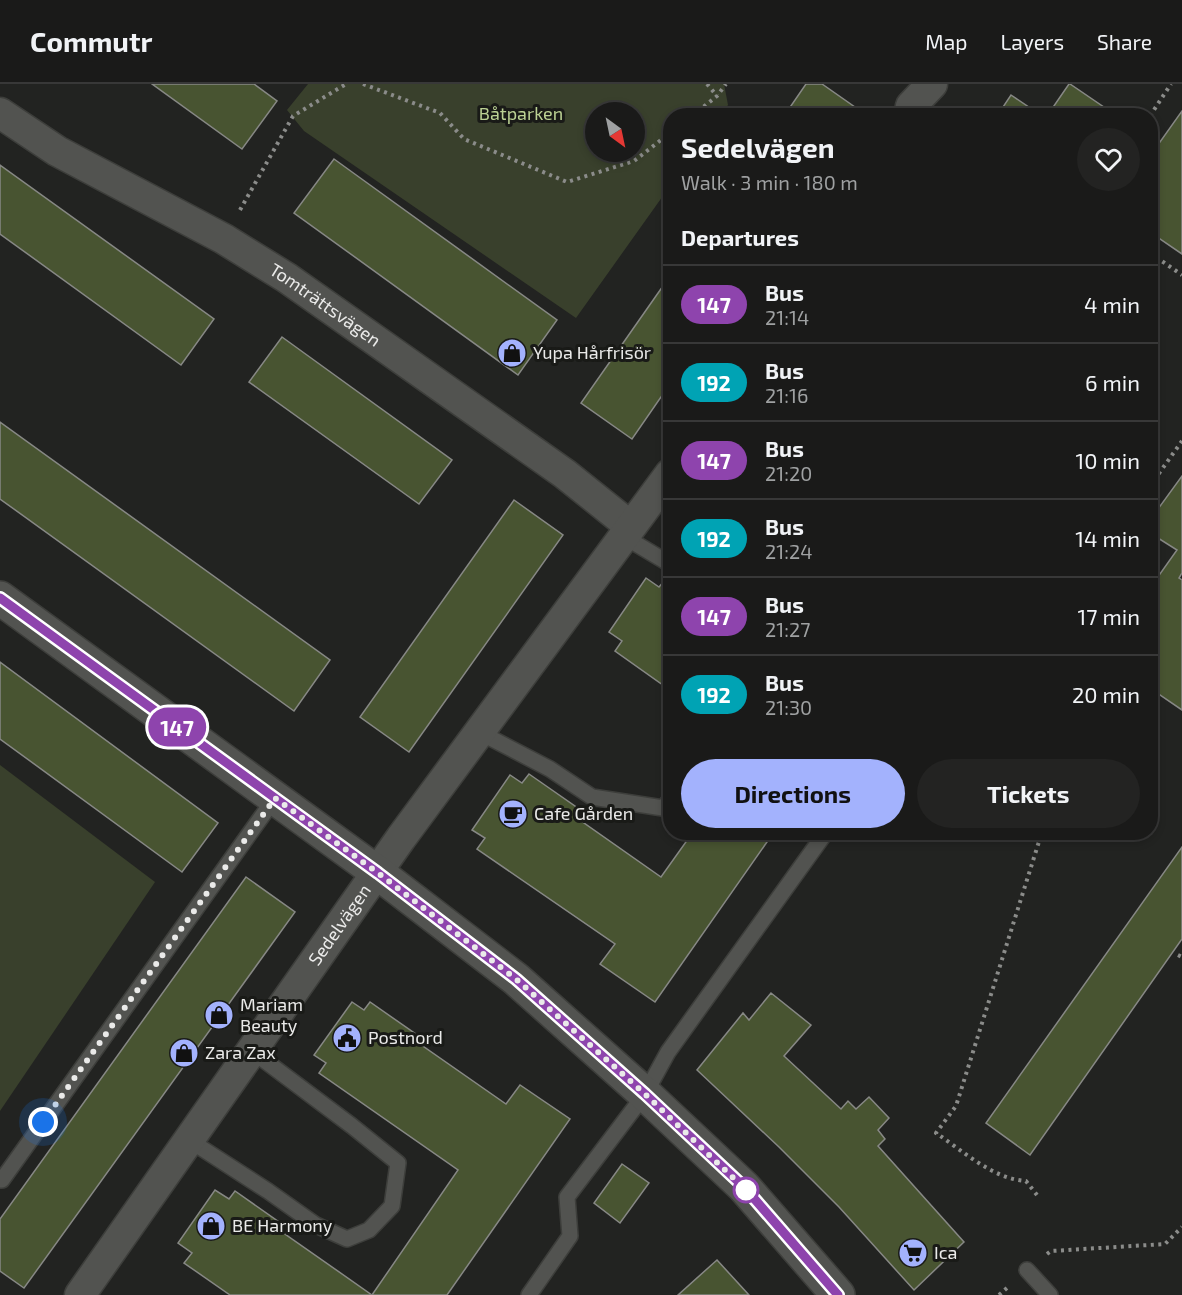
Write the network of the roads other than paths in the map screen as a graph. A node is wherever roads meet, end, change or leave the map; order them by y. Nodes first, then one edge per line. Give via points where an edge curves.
1 (932, 84) edge
2 (907, 102) edge
3 (0, 113) edge
4 (663, 483) edge
5 (627, 531) junction
6 (663, 559) edge
7 (0, 598) edge
8 (479, 732) junction
9 (275, 798) junction
10 (663, 808) edge
11 (820, 840) edge
12 (378, 873) junction
13 (252, 1051) junction
14 (645, 1094) junction
15 (189, 1140) junction
16 (0, 1180) edge
17 (1027, 1270) road end
18 (80, 1295) edge
19 (529, 1295) edge
20 (838, 1295) edge
21 (1050, 1295) edge

1 - 2 street
3 - 5 street, Tomträttsvägen via 57,151 224,239 287,278 565,474
4 - 5 street, Sedelvägen
5 - 6 lane
5 - 8 street, Sedelvägen
7 - 9 street
8 - 10 lane via 592,797
8 - 12 street, Sedelvägen
9 - 12 street
9 - 16 lane
11 - 14 lane via 668,1052
12 - 13 street, Sedelvägen
12 - 14 street via 516,979
13 - 15 street, Sedelvägen
13 - 15 lane via 398,1163 392,1206 369,1230 347,1239 315,1225
14 - 19 lane via 567,1197 570,1236
14 - 20 street via 744,1187
15 - 18 street, Sedelvägen
17 - 21 lane

